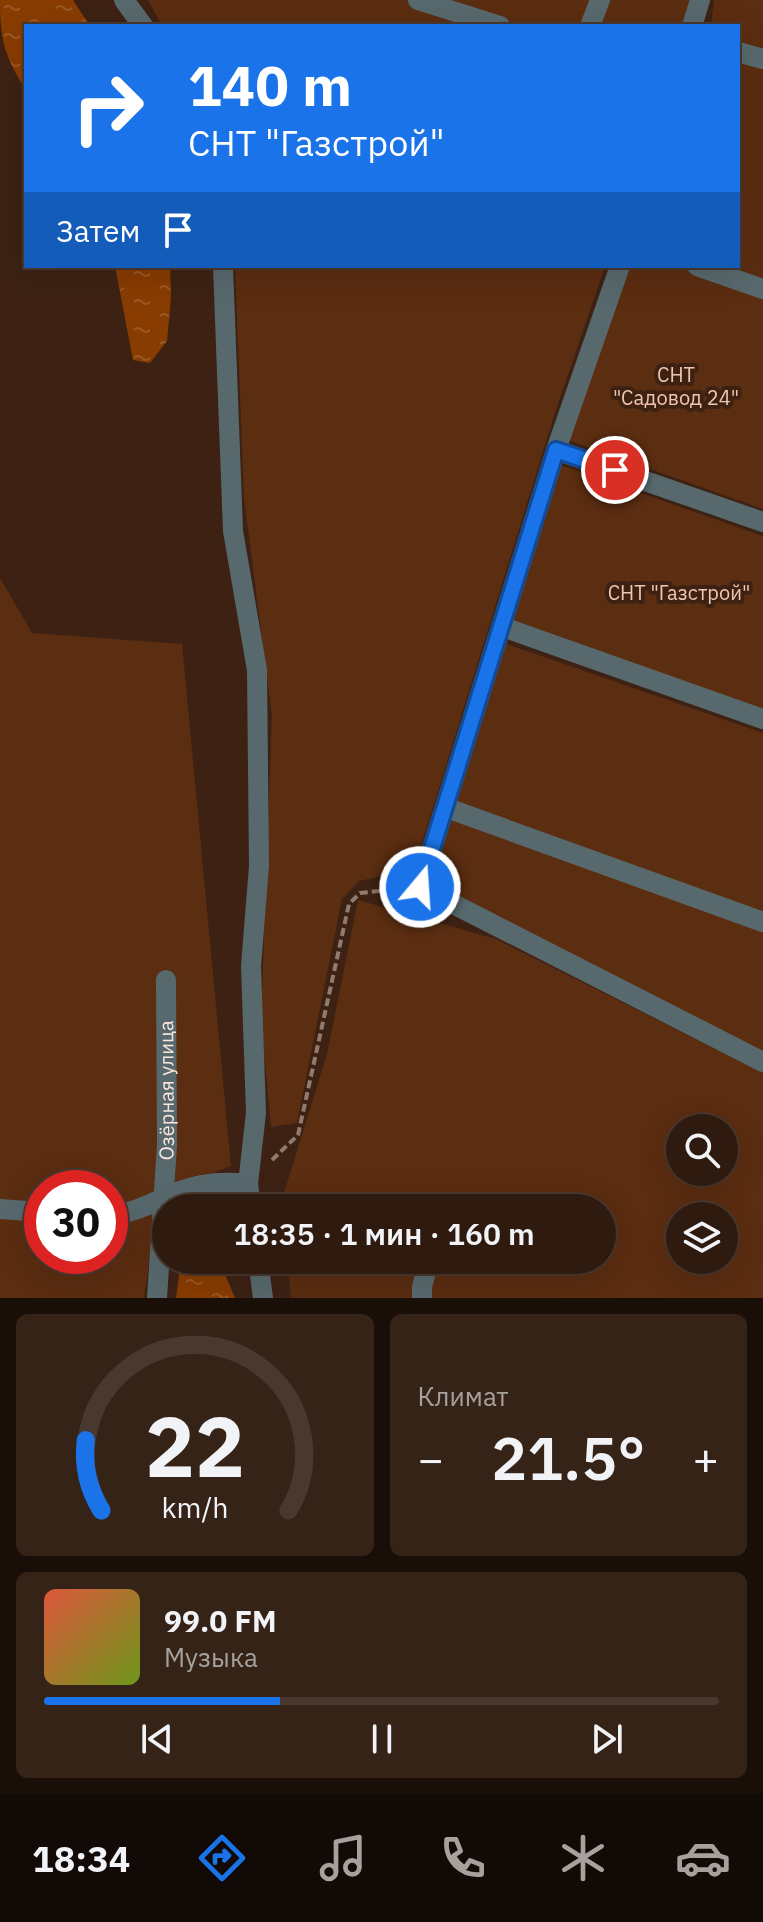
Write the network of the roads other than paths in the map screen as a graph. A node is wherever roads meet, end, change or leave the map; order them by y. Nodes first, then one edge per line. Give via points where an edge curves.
1 (124, 0) edge
2 (418, 0) edge
3 (600, 0) edge
4 (700, 0) edge
5 (142, 24) edge
6 (494, 24) edge
7 (591, 24) edge
8 (693, 24) edge
9 (740, 53) edge
10 (763, 59) edge
11 (223, 268) edge
12 (619, 268) edge
13 (703, 268) edge
14 (763, 289) edge
15 (556, 450) junction
16 (763, 522) edge
17 (503, 627) junction
18 (763, 719) edge
19 (447, 808) junction
20 (763, 922) edge
21 (166, 980) dead end
22 (763, 1062) edge
23 (248, 1184) junction
24 (164, 1194) edge
25 (174, 1194) edge
26 (249, 1194) edge
27 (152, 1203) edge
28 (0, 1209) edge
29 (128, 1210) edge
30 (24, 1211) edge
31 (159, 1274) edge
32 (260, 1274) edge
33 (425, 1274) edge
34 (157, 1298) edge
35 (263, 1298) edge
36 (422, 1298) edge

1 - 5 street
2 - 6 street
3 - 7 street
4 - 8 street
9 - 10 street
11 - 23 street via 233,531 257,670 259,866 251,966 256,1113
12 - 15 street
13 - 14 street
15 - 16 street
15 - 17 street
17 - 18 street
17 - 19 street
19 - 20 street
19 - 22 street via 420,887
21 - 24 street, Озёрная улица
23 - 25 street via 222,1181
23 - 26 street
27 - 29 street
28 - 30 street
31 - 34 street, Озёрная улица
32 - 35 street
33 - 36 street

